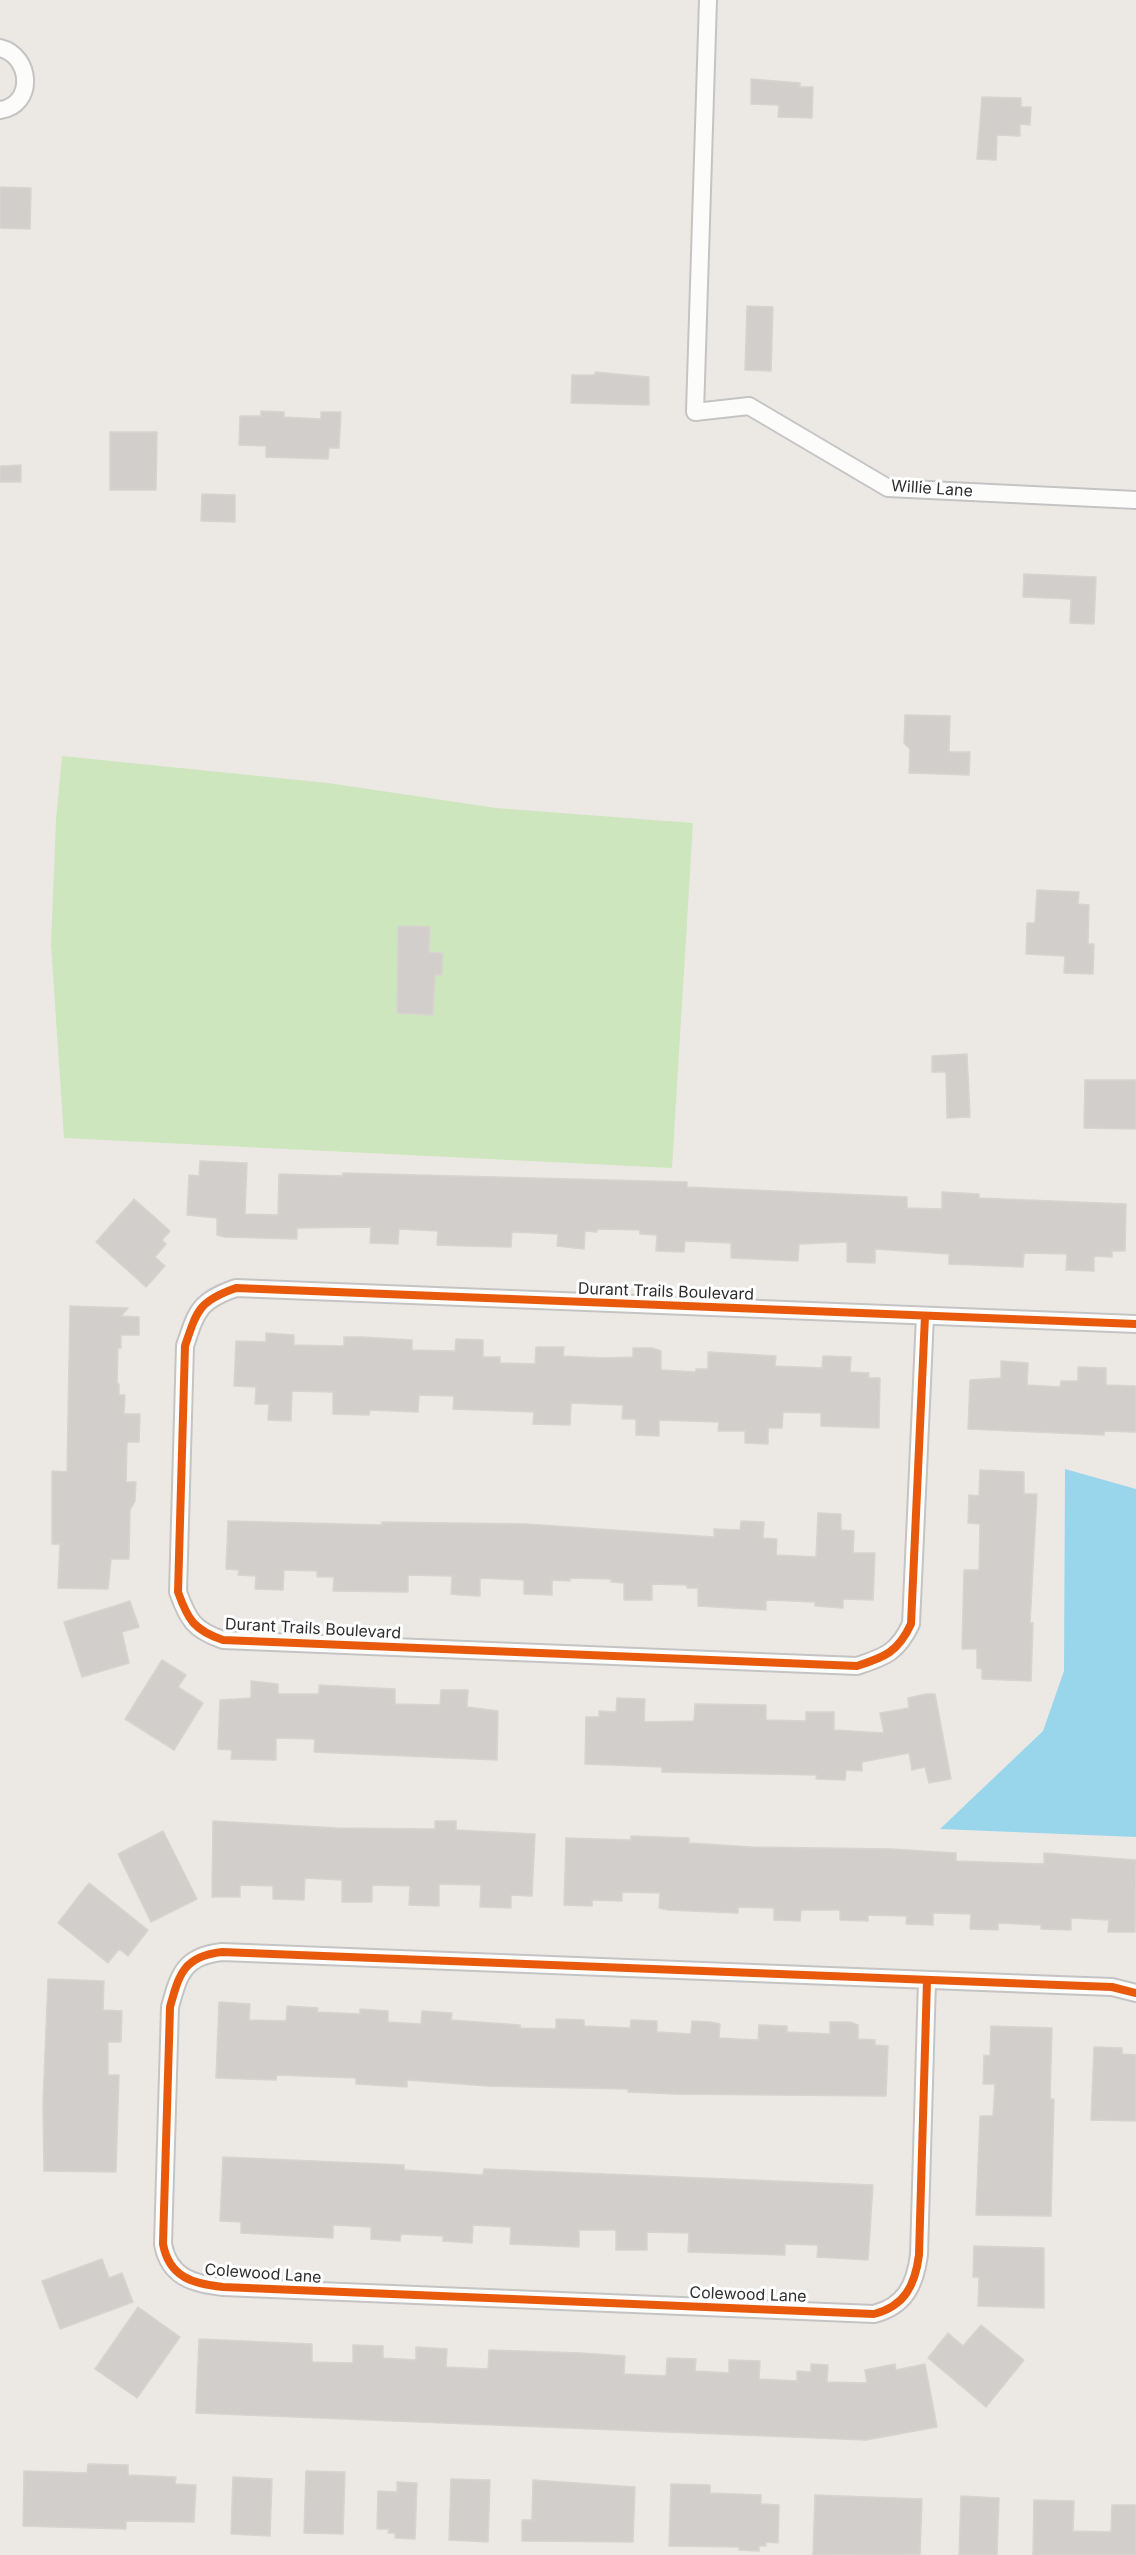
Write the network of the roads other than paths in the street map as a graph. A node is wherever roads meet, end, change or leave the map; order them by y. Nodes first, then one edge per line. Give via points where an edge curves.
1 (708, 0) edge
2 (0, 48) edge
3 (0, 110) edge
4 (1136, 500) edge
5 (925, 1316) junction
6 (1136, 1324) edge
7 (927, 1980) junction
8 (1136, 1993) edge

1 - 4 street, Willie Lane via 695,412 750,406 888,488
2 - 3 street via 17,57 26,80 16,103
5 - 5 street, Durant Trails Boulevard via 237,1288 217,1295 196,1311 185,1346 178,1592 186,1615 202,1633 223,1640 857,1666 884,1657 902,1642 911,1624
5 - 6 street, Durant Trails Boulevard
7 - 7 street, Colewood Lane via 203,1954 181,1974 170,2007 165,2256 176,2274 186,2280 223,2288 874,2314 886,2311 912,2288 919,2255
7 - 8 street, Colewood Lane via 1112,1987

